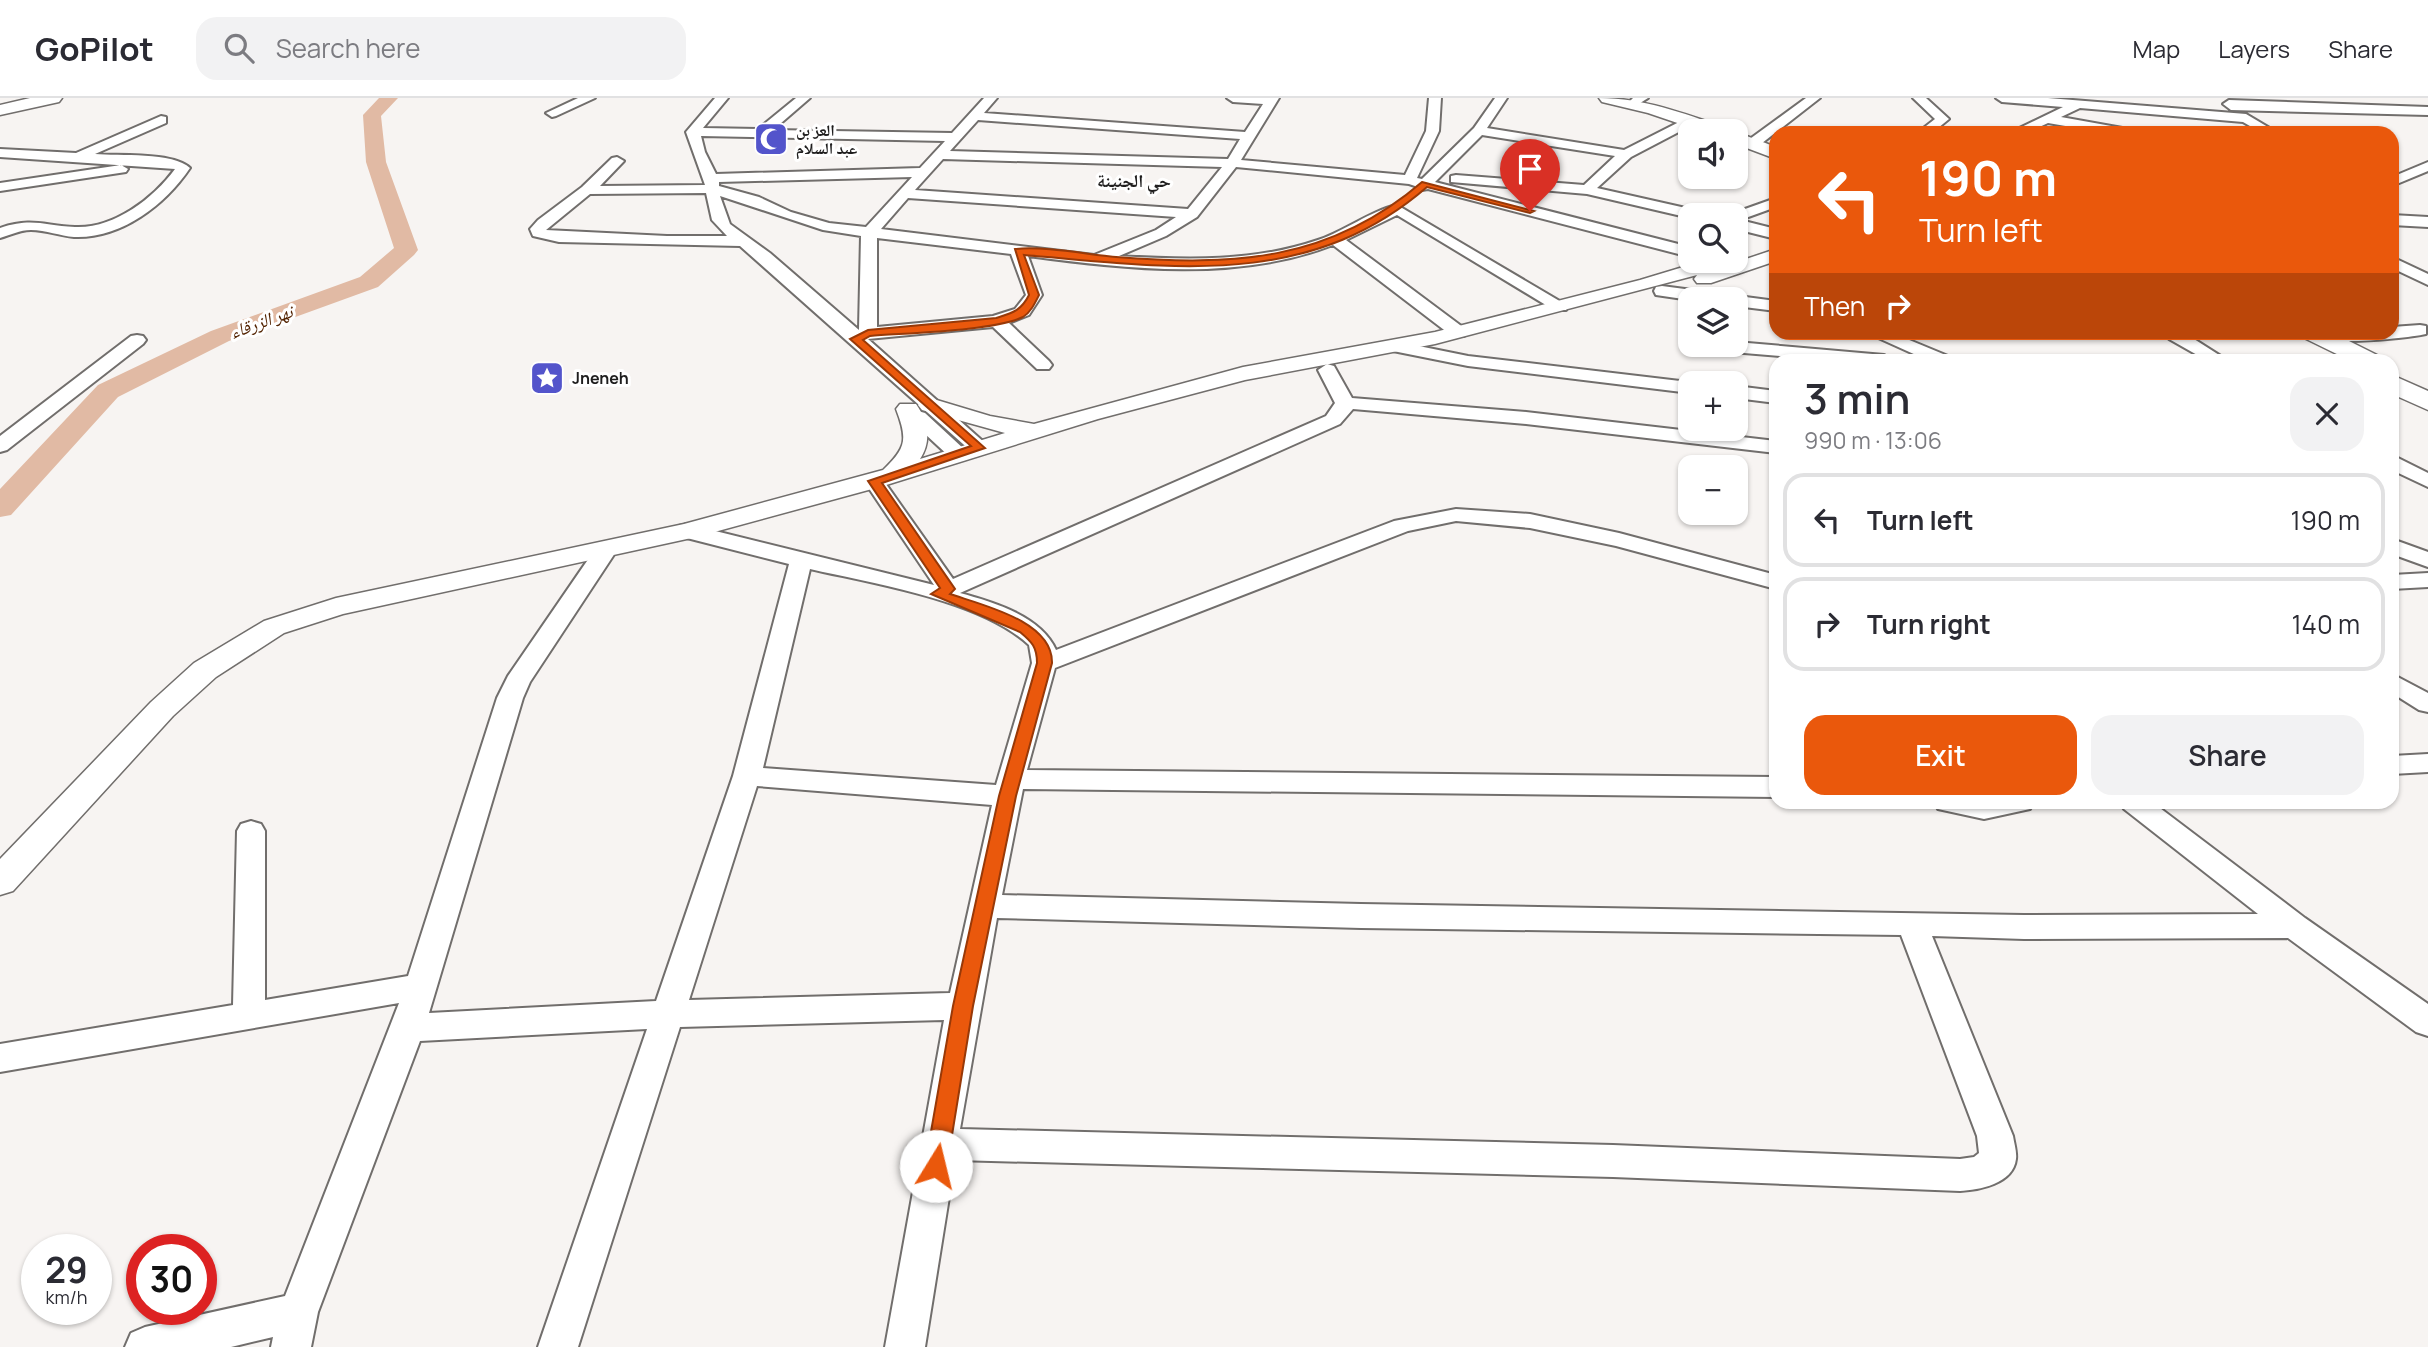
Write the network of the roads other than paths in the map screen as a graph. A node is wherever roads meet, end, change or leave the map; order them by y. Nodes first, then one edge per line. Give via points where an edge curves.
1 (43, 98) edge
2 (53, 98) edge
3 (589, 98) edge
4 (722, 98) edge
5 (804, 98) edge
6 (991, 98) edge
7 (1233, 98) edge
8 (1435, 98) edge
9 (1501, 98) edge
10 (1608, 98) edge
11 (1814, 98) edge
12 (1919, 98) edge
13 (2001, 98) edge
14 (2092, 98) edge
15 (1272, 99) edge
16 (1638, 101) edge
17 (2224, 101) edge
18 (2077, 105) junction
19 (0, 108) edge
20 (2428, 111) edge
21 (552, 113) dead end
22 (975, 116) junction
23 (2246, 118) junction
24 (1684, 119) edge
25 (2048, 119) junction
26 (161, 120) dead end
27 (1934, 126) edge
28 (2033, 126) edge
29 (2088, 126) edge
30 (2259, 126) edge
31 (1678, 127) edge
32 (1479, 131) junction
33 (694, 132) junction
34 (760, 134) junction
35 (1248, 136) junction
36 (955, 137) junction
37 (1748, 139) edge
38 (1748, 142) edge
39 (1769, 150) edge
40 (0, 153) edge
41 (1626, 154) junction
42 (940, 155) junction
43 (80, 156) junction
44 (617, 161) dead end
45 (160, 163) junction
46 (1232, 163) junction
47 (2425, 169) edge
48 (926, 172) junction
49 (2399, 179) edge
50 (1409, 180) junction
51 (1429, 181) junction
52 (711, 183) junction
53 (28, 184) junction
54 (0, 187) edge
55 (587, 190) junction
56 (1587, 190) junction
57 (906, 194) junction
58 (0, 195) edge
59 (1769, 204) edge
60 (1397, 209) junction
61 (1678, 210) edge
62 (1748, 212) edge
63 (1192, 214) junction
64 (2399, 220) edge
65 (2428, 222) edge
66 (1748, 227) edge
67 (1769, 232) edge
68 (0, 233) edge
69 (869, 233) junction
70 (737, 240) junction
71 (1336, 240) junction
72 (1678, 249) edge
73 (1018, 251) junction
74 (1769, 254) edge
75 (1769, 255) edge
76 (1748, 256) edge
77 (1096, 260) junction
78 (2399, 266) edge
79 (1680, 273) edge
80 (2428, 280) edge
81 (1662, 291) junction
82 (1678, 293) edge
83 (1748, 302) edge
84 (1769, 305) edge
85 (1560, 306) junction
86 (996, 321) junction
87 (2424, 330) edge
88 (2399, 331) edge
89 (1458, 332) junction
90 (854, 339) junction
91 (137, 340) dead end
92 (1893, 340) edge
93 (2184, 340) edge
94 (2318, 340) edge
95 (2323, 340) edge
96 (1748, 348) edge
97 (1404, 349) junction
98 (1814, 354) edge
99 (1927, 354) edge
100 (2208, 354) edge
101 (2340, 354) edge
102 (2354, 354) edge
103 (1043, 365) dead end
104 (1327, 370) junction
105 (2399, 377) edge
106 (1678, 386) edge
107 (1193, 387) junction
108 (2399, 387) edge
109 (2428, 392) edge
110 (1748, 394) edge
111 (1769, 396) edge
112 (2428, 402) edge
113 (1345, 403) junction
114 (919, 407) junction
115 (0, 425) edge
116 (22, 428) junction
117 (1035, 431) junction
118 (0, 446) edge
119 (1769, 446) edge
120 (969, 451) junction
121 (2399, 465) edge
122 (883, 479) junction
123 (2428, 481) edge
124 (687, 531) junction
125 (2399, 549) edge
126 (606, 550) junction
127 (801, 560) junction
128 (2428, 560) edge
129 (1769, 580) edge
130 (2428, 580) edge
131 (2399, 582) edge
132 (943, 592) junction
133 (1044, 663) junction
134 (2399, 686) edge
135 (2428, 704) edge
136 (2428, 763) edge
137 (2399, 765) edge
138 (747, 776) junction
139 (1769, 787) edge
140 (1009, 788) junction
141 (1975, 809) edge
142 (1998, 809) edge
143 (2143, 809) edge
144 (251, 831) dead end
145 (0, 882) edge
146 (985, 905) junction
147 (1912, 924) junction
148 (2294, 926) junction
149 (419, 987) junction
150 (963, 1006) junction
151 (249, 1014) junction
152 (670, 1014) junction
153 (2428, 1022) edge
154 (408, 1028) junction
155 (0, 1058) edge
156 (939, 1144) junction
157 (295, 1330) edge
158 (145, 1347) edge
159 (558, 1347) edge
160 (905, 1347) edge

1 - 19 main road
2 - 19 main road
3 - 21 street
4 - 33 street
5 - 34 street
6 - 22 street
7 - 15 street
8 - 50 street via 1431,135
9 - 32 street
10 - 16 main road
11 - 37 street
12 - 27 street via 1943,119
13 - 18 street
14 - 18 street
15 - 35 street
16 - 24 main road
17 - 20 street
17 - 23 street
18 - 23 street via 2174,119
18 - 25 street
22 - 35 street
22 - 36 street
23 - 30 street
25 - 28 street
25 - 29 street
26 - 43 street
31 - 41 street
32 - 41 street
32 - 51 street
33 - 34 street
33 - 52 street via 694,144
34 - 36 street
35 - 46 street
36 - 42 street
38 - 39 main road
40 - 43 street
41 - 56 street
42 - 46 street
42 - 48 street
43 - 45 street
44 - 55 street
45 - 53 street
45 - 68 street via 178,164 182,171 146,206 112,225 71,232 23,225
46 - 50 street
46 - 63 street
47 - 49 street
48 - 52 street
48 - 57 street
50 - 51 street
51 - 56 street
51 - 60 street
51 - 72 street
52 - 55 street
52 - 69 street via 806,221
52 - 70 street via 718,220
53 - 54 street
53 - 58 street
55 - 70 street via 543,223 538,233
56 - 61 street
57 - 63 street
57 - 69 street
59 - 62 street
60 - 71 street
60 - 85 street
63 - 77 street via 1161,233
64 - 65 street
66 - 67 street
69 - 73 street
69 - 90 street
70 - 90 street
71 - 77 street via 1251,262 1191,265
71 - 89 street
73 - 77 street
73 - 86 street via 1034,295 1023,312
74 - 76 street
75 - 81 street
78 - 80 street
79 - 85 street
81 - 82 street
81 - 97 street
83 - 84 street
85 - 89 street
86 - 90 street
86 - 103 street
87 - 88 street
89 - 97 street
90 - 114 street
91 - 116 street
92 - 99 street
93 - 100 street
94 - 101 main road
95 - 102 main road
96 - 98 street
97 - 104 street
97 - 106 street via 1512,367
97 - 107 street via 1243,374
104 - 107 street
104 - 113 street
105 - 109 main road
107 - 117 street
108 - 112 main road
110 - 111 street
113 - 119 street
113 - 132 street via 1333,420 1296,438
114 - 117 street
114 - 120 street
114 - 122 street via 918,442 913,453
115 - 116 street
116 - 118 street
117 - 120 street
120 - 122 street
121 - 123 street
122 - 124 street
122 - 132 street
124 - 126 street
124 - 127 street
125 - 128 street
126 - 145 street via 336,607 264,632 227,654 176,696
126 - 149 street via 513,689
127 - 132 street
127 - 138 street
129 - 133 street via 1530,521 1474,515 1437,517 1402,526
130 - 131 street
132 - 133 street via 1026,629 1045,651
133 - 140 street
134 - 135 street
136 - 137 street
138 - 140 street
138 - 152 street
139 - 140 street
140 - 146 street
141 - 142 street
143 - 148 street
144 - 151 street
146 - 147 street
146 - 150 street
147 - 148 street
147 - 156 street via 1995,1136 1998,1160 1981,1173
148 - 153 street
149 - 151 street
149 - 154 street
150 - 152 street
150 - 156 street
151 - 155 street
152 - 154 street
152 - 159 street
154 - 157 street
156 - 160 street
157 - 158 street

